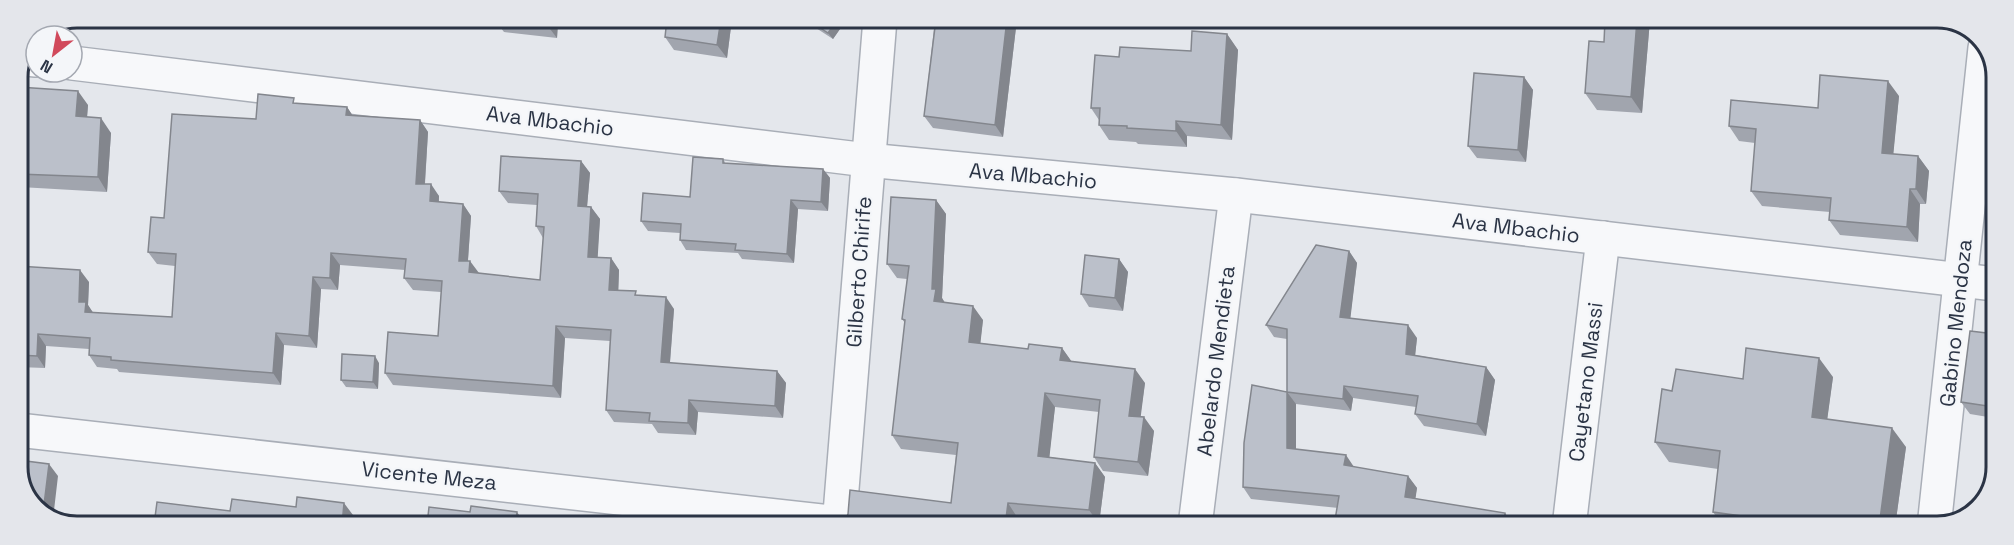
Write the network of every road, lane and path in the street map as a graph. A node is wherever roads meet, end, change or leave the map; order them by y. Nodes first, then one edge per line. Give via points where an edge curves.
1 (879, 28) edge
2 (1983, 63) edge
3 (84, 64) edge
4 (867, 160) junction
5 (1236, 195) junction
6 (1603, 238) junction
7 (1961, 280) junction
8 (1986, 283) edge
9 (29, 431) edge
10 (769, 516) edge
11 (840, 516) edge
12 (1196, 516) edge
13 (1570, 516) edge
14 (1935, 516) edge

1 - 4 street, Gilberto Chirife
2 - 7 street, Gabino Mendoza
3 - 4 street, Ava Mbachio
4 - 5 street, Ava Mbachio
4 - 11 street, Gilberto Chirife
5 - 6 street, Ava Mbachio
5 - 12 street, Abelardo Mendieta
6 - 7 street, Ava Mbachio
6 - 13 street, Cayetano Massi
7 - 8 street, Ava Mbachio
7 - 14 street, Gabino Mendoza
9 - 10 street, Vicente Meza

